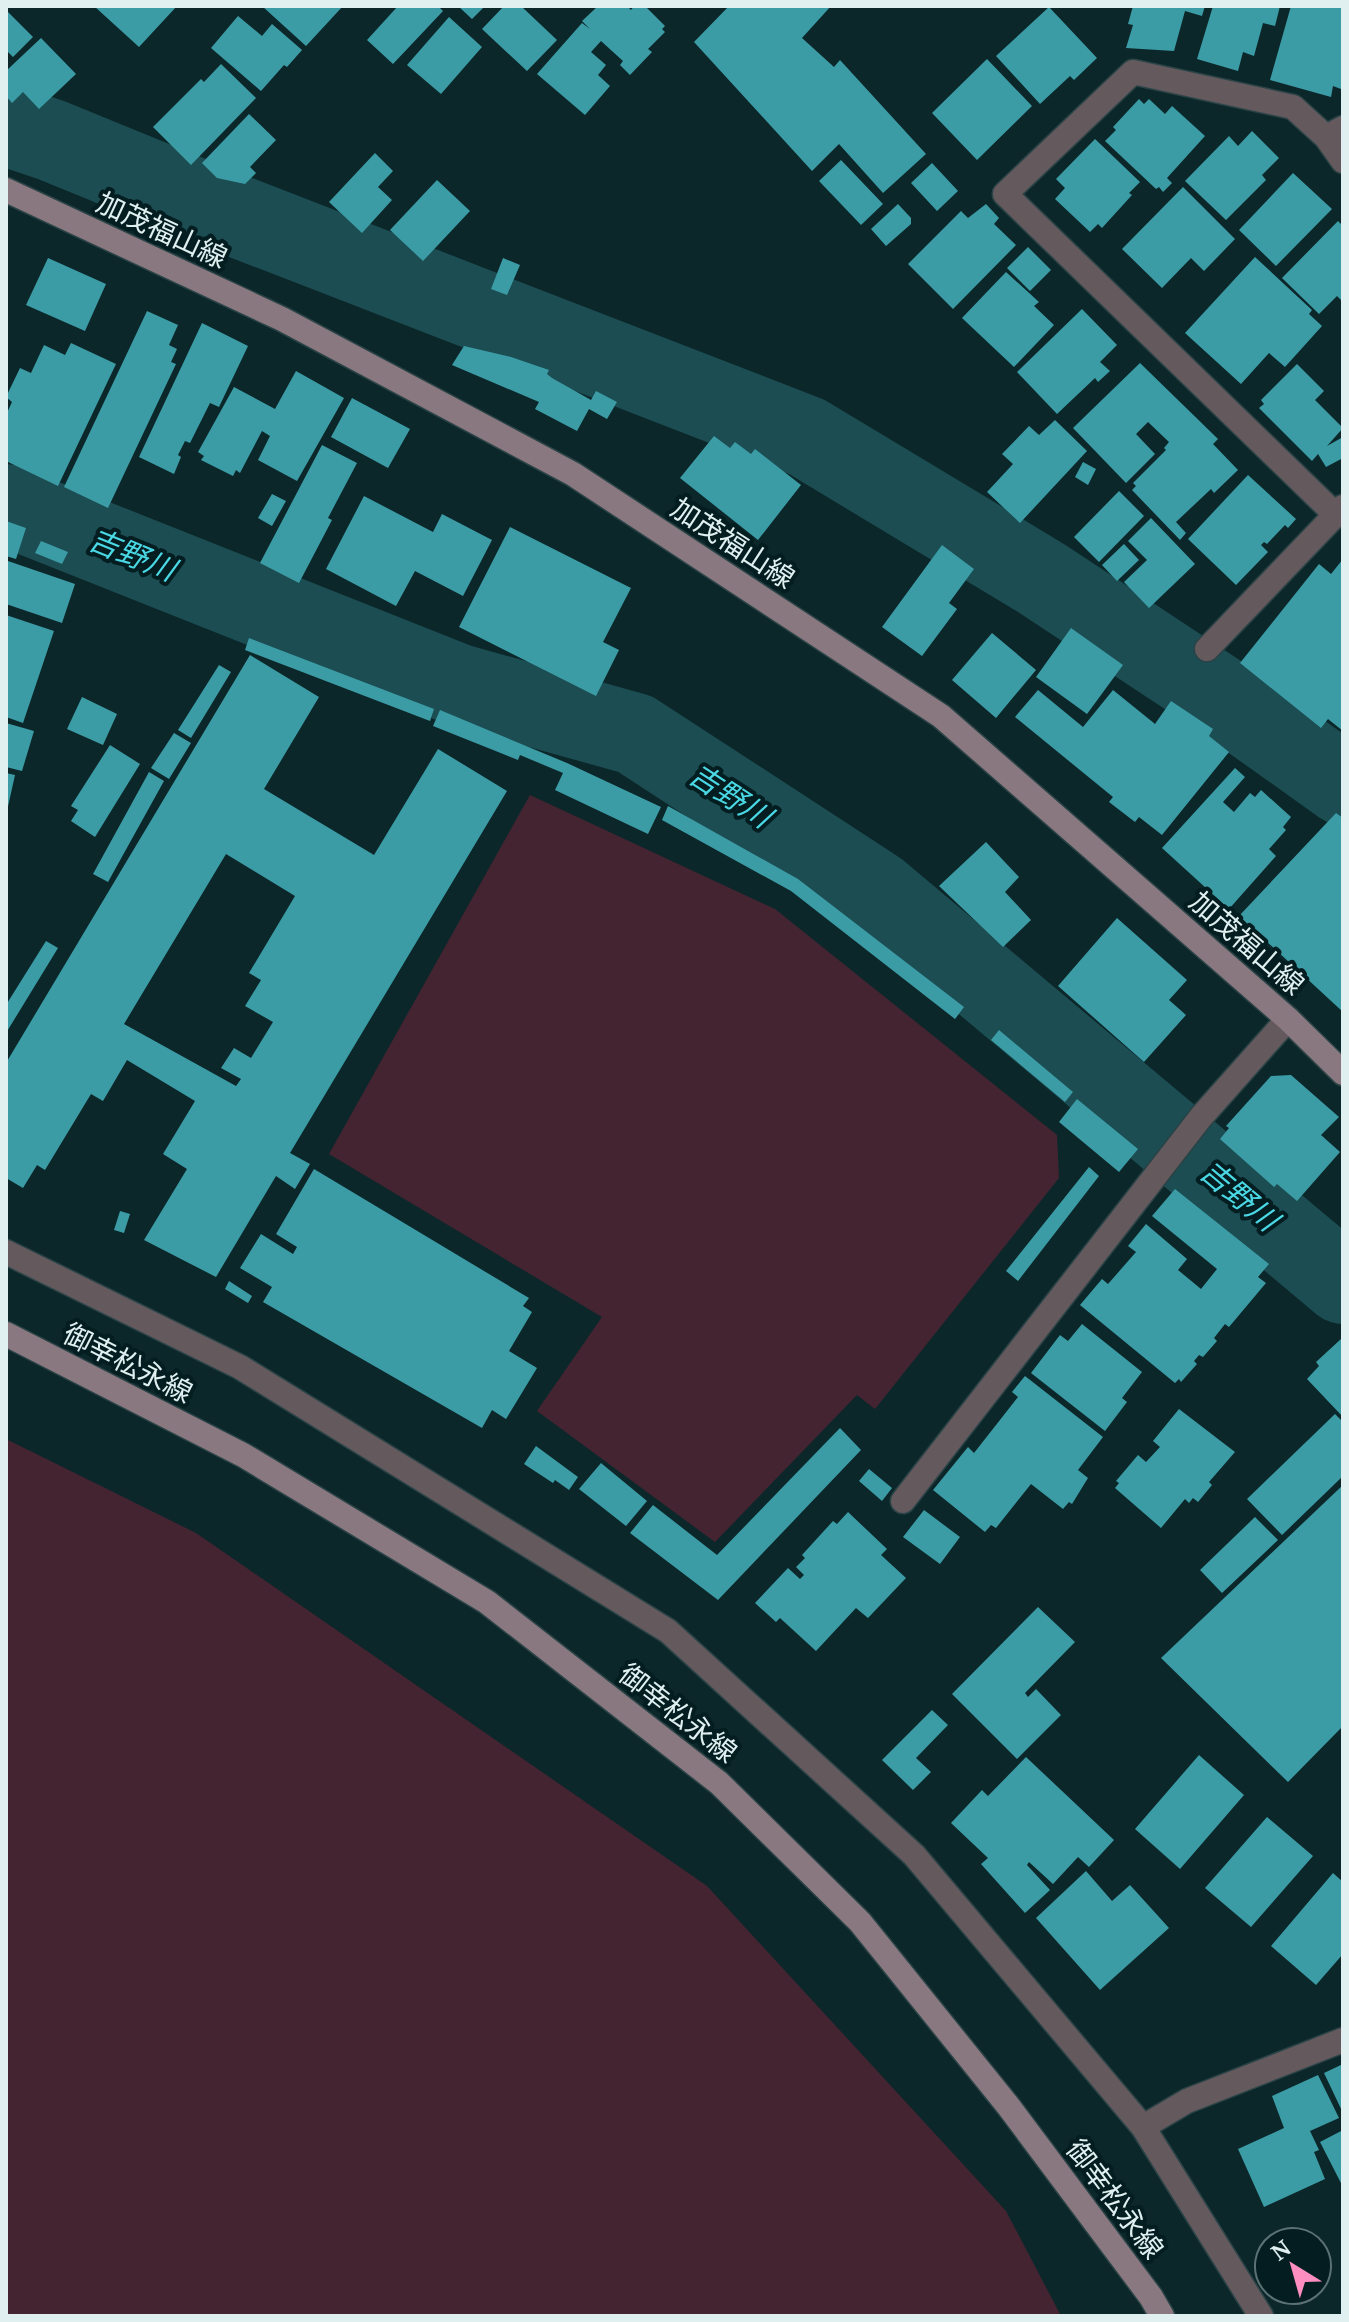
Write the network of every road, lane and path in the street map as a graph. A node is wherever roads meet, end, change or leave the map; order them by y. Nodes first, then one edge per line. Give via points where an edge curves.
1 (1335, 133) edge
2 (1343, 161) edge
3 (6, 190) edge
4 (1340, 511) edge
5 (1207, 649) dead end
6 (1288, 1019) junction
7 (1343, 1073) edge
8 (6, 1252) edge
9 (6, 1334) edge
10 (903, 1501) dead end
11 (1343, 2040) edge
12 (1143, 2127) junction
13 (1162, 2316) edge
14 (1261, 2316) edge

1 - 2 street
1 - 4 street via 1293,107 1133,72 1005,194
3 - 6 main road, 加茂福山線 via 282,319 573,474 941,716
4 - 5 street
6 - 7 main road, 加茂福山線
6 - 10 street via 1201,1117
8 - 12 street via 240,1367 668,1631 914,1855
9 - 13 main road, 御幸松永線 via 243,1455 487,1602 719,1783 860,1922 1009,2107
11 - 12 street via 1187,2101
12 - 14 street

